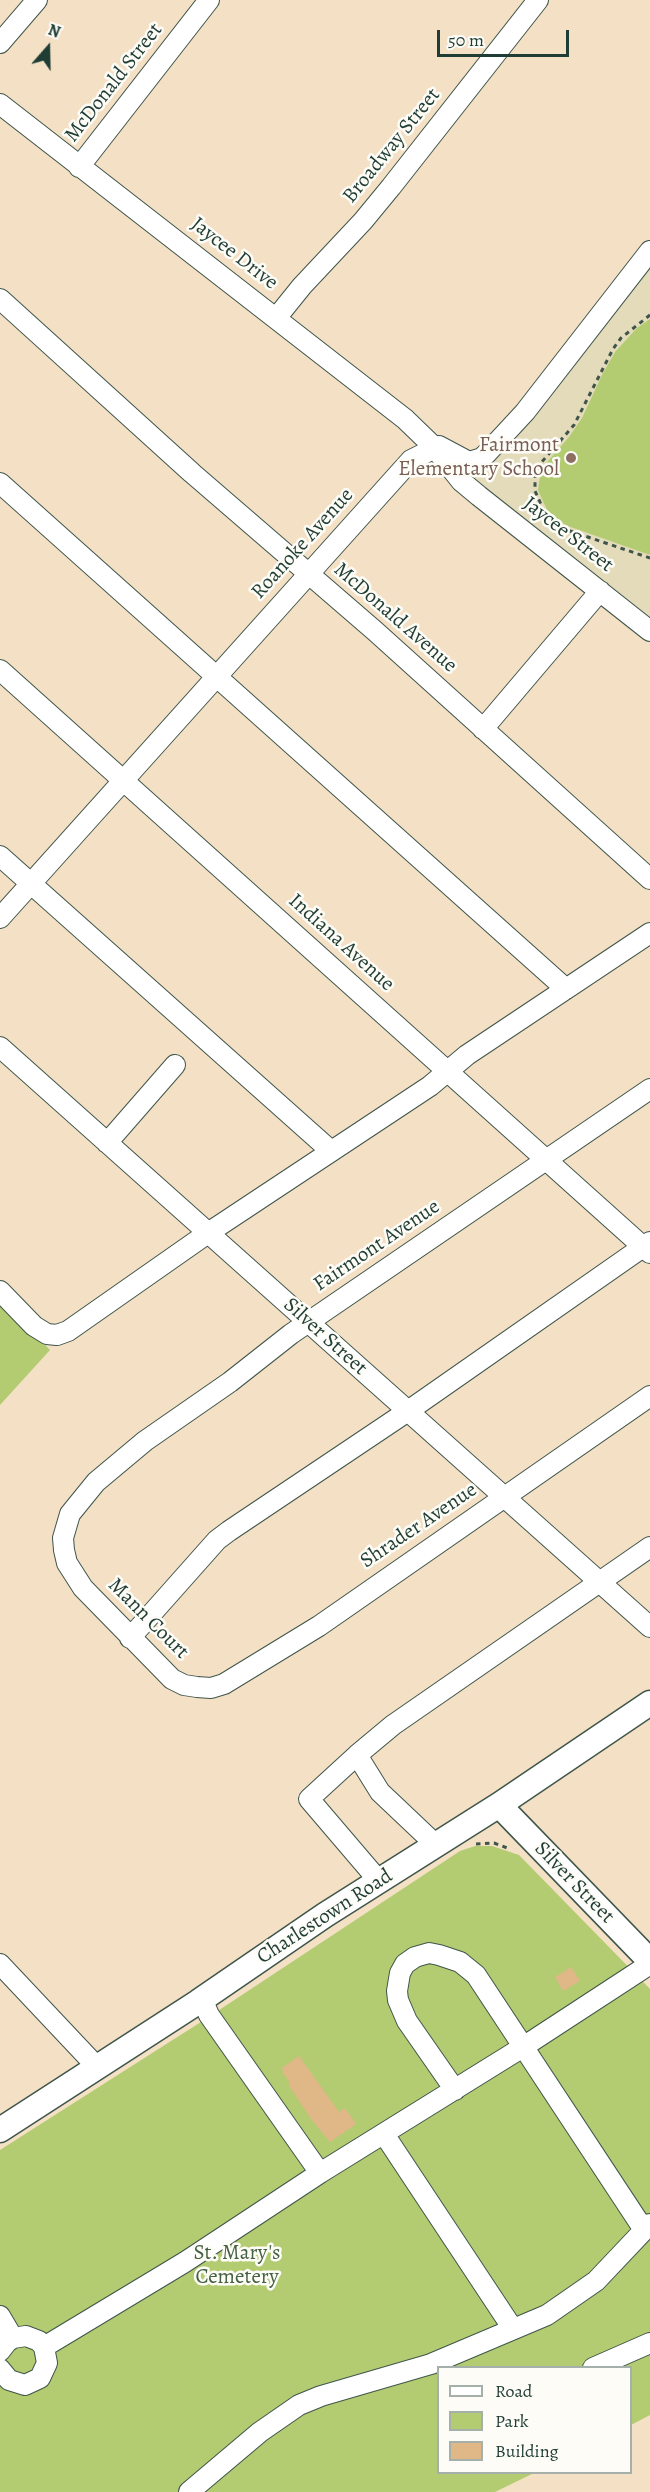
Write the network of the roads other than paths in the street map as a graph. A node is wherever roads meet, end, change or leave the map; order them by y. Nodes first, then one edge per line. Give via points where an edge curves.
1 (37, 0) edge
2 (209, 0) edge
3 (538, 0) edge
4 (0, 43) edge
5 (0, 104) edge
6 (79, 167) junction
7 (650, 252) edge
8 (0, 299) edge
9 (277, 317) junction
10 (434, 447) junction
11 (0, 483) edge
12 (308, 574) junction
13 (600, 591) junction
14 (650, 631) edge
15 (0, 670) edge
16 (217, 676) junction
17 (483, 729) junction
18 (124, 780) junction
19 (0, 856) edge
20 (650, 879) edge
21 (31, 884) junction
22 (0, 918) edge
23 (650, 933) edge
24 (566, 989) junction
25 (0, 1047) edge
26 (175, 1065) dead end
27 (447, 1071) junction
28 (650, 1089) edge
29 (107, 1143) junction
30 (331, 1151) junction
31 (547, 1160) junction
32 (208, 1233) junction
33 (648, 1247) edge
34 (0, 1291) edge
35 (309, 1322) junction
36 (650, 1396) edge
37 (408, 1411) junction
38 (504, 1497) junction
39 (650, 1547) edge
40 (67, 1563) joint
41 (598, 1581) junction
42 (650, 1627) edge
43 (130, 1638) junction
44 (211, 1688) joint
45 (650, 1703) edge
46 (357, 1755) junction
47 (498, 1805) junction
48 (436, 1845) junction
49 (379, 1881) junction
50 (650, 1963) edge
51 (0, 1964) edge
52 (202, 1999) junction
53 (523, 2047) junction
54 (98, 2068) junction
55 (455, 2090) junction
56 (0, 2130) edge
57 (384, 2134) junction
58 (320, 2173) junction
59 (647, 2227) edge
60 (0, 2316) edge
61 (513, 2329) junction
62 (650, 2343) edge
63 (6, 2345) edge
64 (44, 2347) junction
65 (595, 2366) edge
66 (1, 2373) edge
67 (189, 2492) edge

1 - 4 street
2 - 6 street, McDonald Street
3 - 9 street, Broadway Street via 391,187
5 - 6 street, Jaycee Drive
6 - 9 street, Jaycee Drive
7 - 10 street via 525,412 488,453 469,462 445,448
8 - 12 street, McDonald Avenue
9 - 10 street, Jaycee Drive via 405,419
10 - 12 street, Roanoke Avenue via 411,460
10 - 13 street, Jaycee Street via 461,481
11 - 16 street
12 - 16 street, Roanoke Avenue
12 - 17 street, McDonald Avenue
13 - 14 street, Jaycee Street
13 - 17 street
15 - 18 street, Indiana Avenue
16 - 18 street, Roanoke Avenue
16 - 24 street
17 - 20 street, McDonald Avenue
18 - 21 street, Roanoke Avenue
18 - 27 street, Indiana Avenue
19 - 21 street
21 - 22 street, Roanoke Avenue
21 - 30 street
23 - 24 street
24 - 27 street
25 - 29 street, Silver Street
26 - 29 street
27 - 30 street
27 - 31 street, Indiana Avenue
28 - 31 street, Fairmont Avenue
29 - 32 street, Silver Street
30 - 32 street
31 - 33 street, Indiana Avenue
31 - 35 street, Fairmont Avenue
32 - 34 street via 57,1335 34,1326
32 - 35 street, Silver Street
33 - 37 street
35 - 37 street, Silver Street
35 - 40 street, Fairmont Avenue via 145,1441 96,1482 65,1526
36 - 38 street, Shrader Avenue
37 - 38 street, Silver Street
37 - 43 street via 217,1540
38 - 41 street, Silver Street
38 - 44 street, Shrader Avenue via 273,1656 237,1678
39 - 41 street
40 - 43 street, Mann Court via 83,1588
41 - 42 street, Silver Street
41 - 46 street via 393,1725
43 - 44 street, Mann Court via 172,1679 184,1685
45 - 47 main road, Charlestown Road
46 - 48 street via 380,1792
46 - 49 street via 309,1799
47 - 48 main road, Charlestown Road
47 - 50 main road, Silver Street
48 - 49 main road, Charlestown Road
49 - 52 main road, Charlestown Road
50 - 53 street
51 - 54 street
52 - 54 main road, Charlestown Road
52 - 58 street via 209,2015
53 - 55 street
53 - 55 street via 469,1967 429,1953 415,1957 400,1973 398,2000
53 - 59 street
54 - 56 main road, Charlestown Road
55 - 57 street
57 - 58 street
57 - 61 street
58 - 64 street via 185,2262
59 - 61 street via 582,2293 547,2315
60 - 63 street
61 - 67 street via 431,2364 299,2405 260,2432
62 - 65 street
63 - 64 street via 19,2336 33,2338
64 - 66 street via 47,2363 40,2378 25,2385

